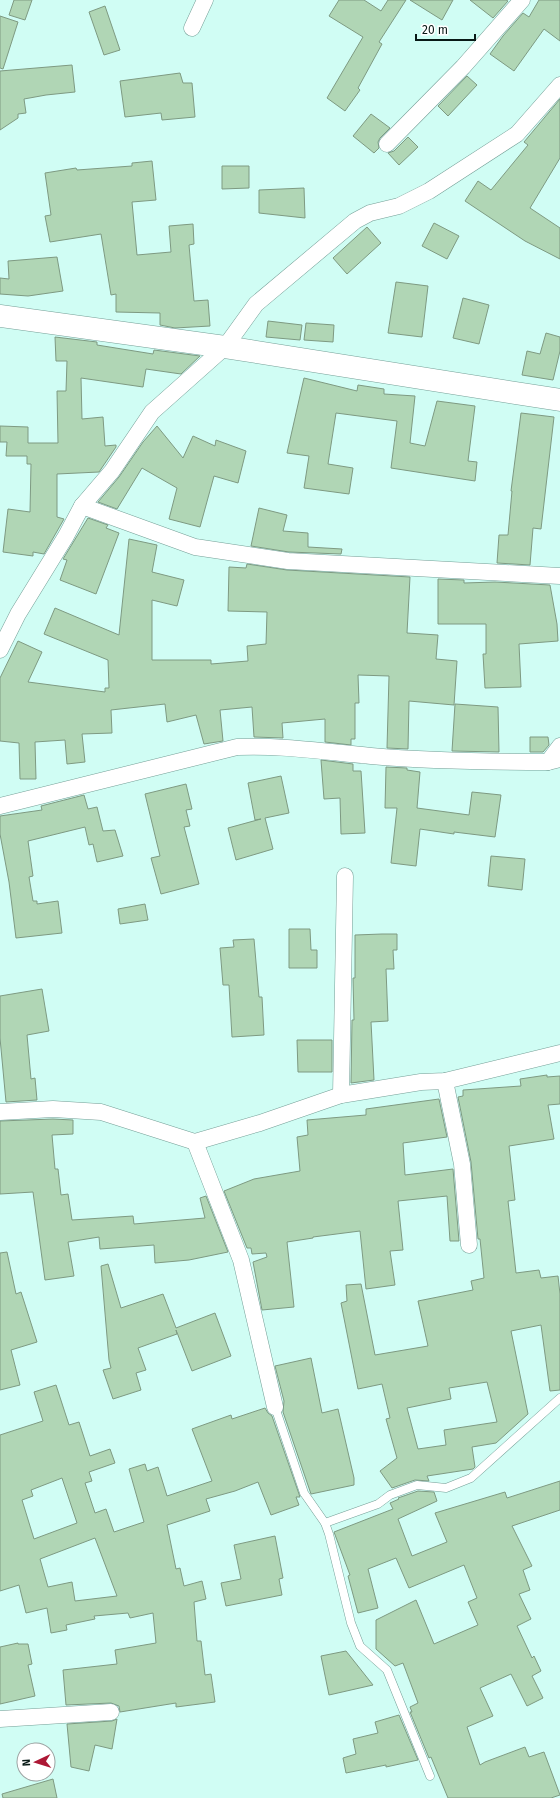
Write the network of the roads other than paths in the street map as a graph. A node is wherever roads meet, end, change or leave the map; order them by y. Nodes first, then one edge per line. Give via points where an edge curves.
1 (205, 0) edge
2 (522, 0) edge
3 (192, 28) dead end
4 (560, 85) edge
5 (387, 144) dead end
6 (0, 316) edge
7 (224, 347) junction
8 (560, 400) edge
9 (82, 506) junction
10 (560, 576) edge
11 (0, 650) edge
12 (560, 746) edge
13 (554, 761) edge
14 (0, 806) edge
15 (345, 876) dead end
16 (560, 1053) edge
17 (445, 1081) junction
18 (341, 1095) junction
19 (0, 1112) edge
20 (195, 1142) junction
21 (469, 1245) dead end
22 (560, 1398) edge
23 (275, 1407) joint
24 (325, 1523) junction
25 (112, 1712) dead end
26 (0, 1719) edge
27 (430, 1776) dead end

1 - 3 street
2 - 5 street via 463,67
4 - 7 street via 517,134 429,190 399,206 370,213 355,221 256,304
6 - 7 main road
7 - 8 main road
7 - 9 street via 152,412 112,471
9 - 10 street via 195,547 288,561
9 - 11 street via 18,614
12 - 13 street
13 - 14 street via 455,761 267,746 237,747
15 - 18 street
16 - 17 street
17 - 18 street via 421,1082
17 - 21 street via 462,1164
18 - 20 street
19 - 20 street via 53,1109 101,1112
20 - 23 street via 241,1260
22 - 24 lane via 471,1478 446,1488 417,1485 390,1495 378,1504
23 - 24 lane via 304,1493
24 - 27 lane via 330,1534 351,1623 360,1646 387,1670
25 - 26 street

